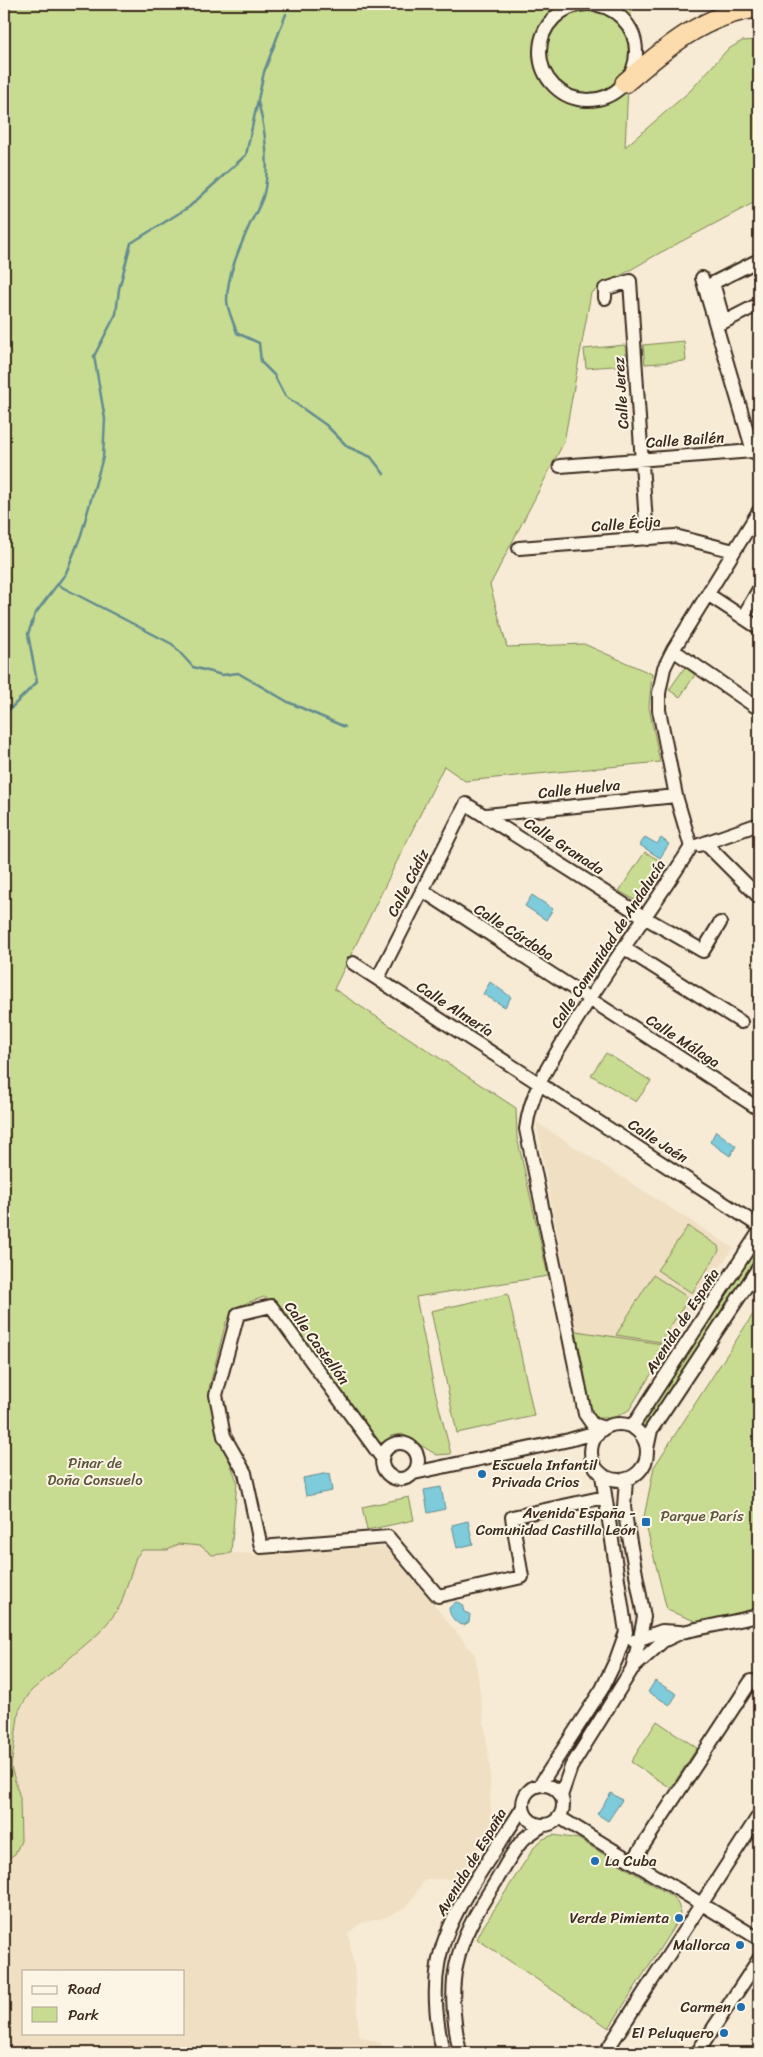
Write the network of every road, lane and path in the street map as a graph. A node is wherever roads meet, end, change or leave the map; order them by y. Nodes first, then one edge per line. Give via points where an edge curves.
1 (588, 4) edge
2 (606, 6) edge
3 (759, 8) edge
4 (626, 83) junction
5 (759, 260) edge
6 (702, 278) dead end
7 (605, 298) dead end
8 (759, 304) edge
9 (757, 449) edge
10 (642, 459) junction
11 (560, 466) dead end
12 (759, 511) edge
13 (647, 539) junction
14 (519, 548) dead end
15 (734, 551) junction
16 (759, 589) edge
17 (709, 595) junction
18 (743, 617) junction
19 (759, 628) edge
20 (673, 650) junction
21 (759, 709) edge
22 (676, 796) junction
23 (466, 804) joint
24 (486, 815) junction
25 (759, 824) edge
26 (705, 843) junction
27 (691, 846) junction
28 (422, 890) junction
29 (759, 897) edge
30 (644, 917) junction
31 (720, 923) dead end
32 (624, 948) junction
33 (353, 963) dead end
34 (378, 978) junction
35 (589, 1000) junction
36 (741, 1022) dead end
37 (538, 1083) junction
38 (759, 1109) edge
39 (759, 1226) edge
40 (759, 1232) edge
41 (759, 1267) edge
42 (585, 1414) junction
43 (630, 1426) junction
44 (602, 1430) junction
45 (569, 1440) junction
46 (414, 1448) junction
47 (647, 1449) junction
48 (591, 1452) junction
49 (382, 1458) junction
50 (440, 1468) junction
51 (414, 1473) junction
52 (602, 1475) junction
53 (626, 1480) junction
54 (604, 1497) junction
55 (615, 1555) junction
56 (759, 1616) edge
57 (644, 1618) junction
58 (662, 1636) junction
59 (640, 1638) junction
60 (616, 1660) junction
61 (632, 1669) junction
62 (751, 1680) dead end
63 (540, 1785) junction
64 (561, 1796) junction
65 (523, 1807) junction
66 (759, 1815) edge
67 (560, 1817) junction
68 (544, 1825) junction
69 (634, 1861) junction
70 (701, 1904) junction
71 (759, 1939) edge
72 (759, 1959) edge
73 (443, 2053) edge
74 (460, 2053) edge
75 (605, 2053) edge
76 (696, 2053) edge

1 - 2 street
1 - 4 street via 574,6 551,22 540,47 545,74 564,94 590,101 603,98
2 - 4 street via 630,27 635,41 633,72
3 - 4 highway via 722,16 693,30 662,51
5 - 8 street via 713,283 724,322
6 - 9 street
7 - 10 street, Calle Jerez via 605,289 630,281
9 - 10 street, Calle Bailén
10 - 11 street, Calle Bailén
10 - 13 street, Calle Jerez
12 - 15 street
13 - 14 street, Calle Écija
13 - 15 street, Calle Écija via 675,536
15 - 17 street
16 - 18 street
17 - 18 street
17 - 20 street
18 - 19 street
20 - 21 street
20 - 22 street via 664,668 659,710
22 - 24 street, Calle Huelva
22 - 27 street
23 - 24 street, Calle Granada
23 - 28 street, Calle Cádiz
24 - 30 street, Calle Granada
25 - 26 street
26 - 27 street
26 - 29 street
27 - 30 street, Calle Comunidad de Andalucía
28 - 34 street, Calle Cádiz
28 - 35 street, Calle Córdoba
30 - 31 street, Calle Granada via 703,951
30 - 32 street, Calle Comunidad de Andalucía
32 - 35 street, Calle Comunidad de Andalucía
32 - 36 street
33 - 34 street, Calle Almería
34 - 37 street, Calle Almería
35 - 37 street, Calle Comunidad de Andalucía
35 - 38 street, Calle Málaga
37 - 39 street, Calle Jaén
37 - 42 street, Calle Comunidad de Andalucía via 528,1109 526,1130
40 - 43 street, Avenida de España
41 - 47 street via 651,1430
42 - 44 street
42 - 45 street via 581,1429
43 - 44 street via 621,1424
43 - 47 street via 639,1432
44 - 45 street
44 - 48 street via 595,1437
45 - 48 street
45 - 50 street
46 - 49 street via 396,1442 386,1448
46 - 50 street
46 - 51 street via 418,1459
47 - 53 street via 642,1468
48 - 52 street via 596,1469
49 - 51 street via 383,1469 389,1476 407,1478
49 - 54 street, Calle Castellón via 271,1306 238,1314 216,1395 224,1436 245,1473 261,1547 388,1537 438,1596 522,1577 512,1518
50 - 51 street
52 - 53 street
52 - 54 street
53 - 57 street via 624,1507
54 - 55 street
55 - 59 street via 627,1580 634,1633
55 - 60 street via 626,1632
56 - 58 street
57 - 58 street
57 - 59 street
58 - 59 street
58 - 61 street
59 - 60 street
59 - 61 street
60 - 63 street via 602,1689
61 - 64 street via 571,1767
62 - 69 street
63 - 64 street via 554,1788
63 - 65 street via 529,1791
64 - 67 street
65 - 68 street via 530,1820
65 - 73 street, Avenida de España via 458,1908 446,1936 438,1964 436,1995 437,2025
66 - 70 street
67 - 68 street
67 - 69 street
68 - 74 street, Avenida de España via 522,1840 473,1917 462,1942 452,1995
69 - 70 street
70 - 71 street
70 - 75 street
72 - 76 street

